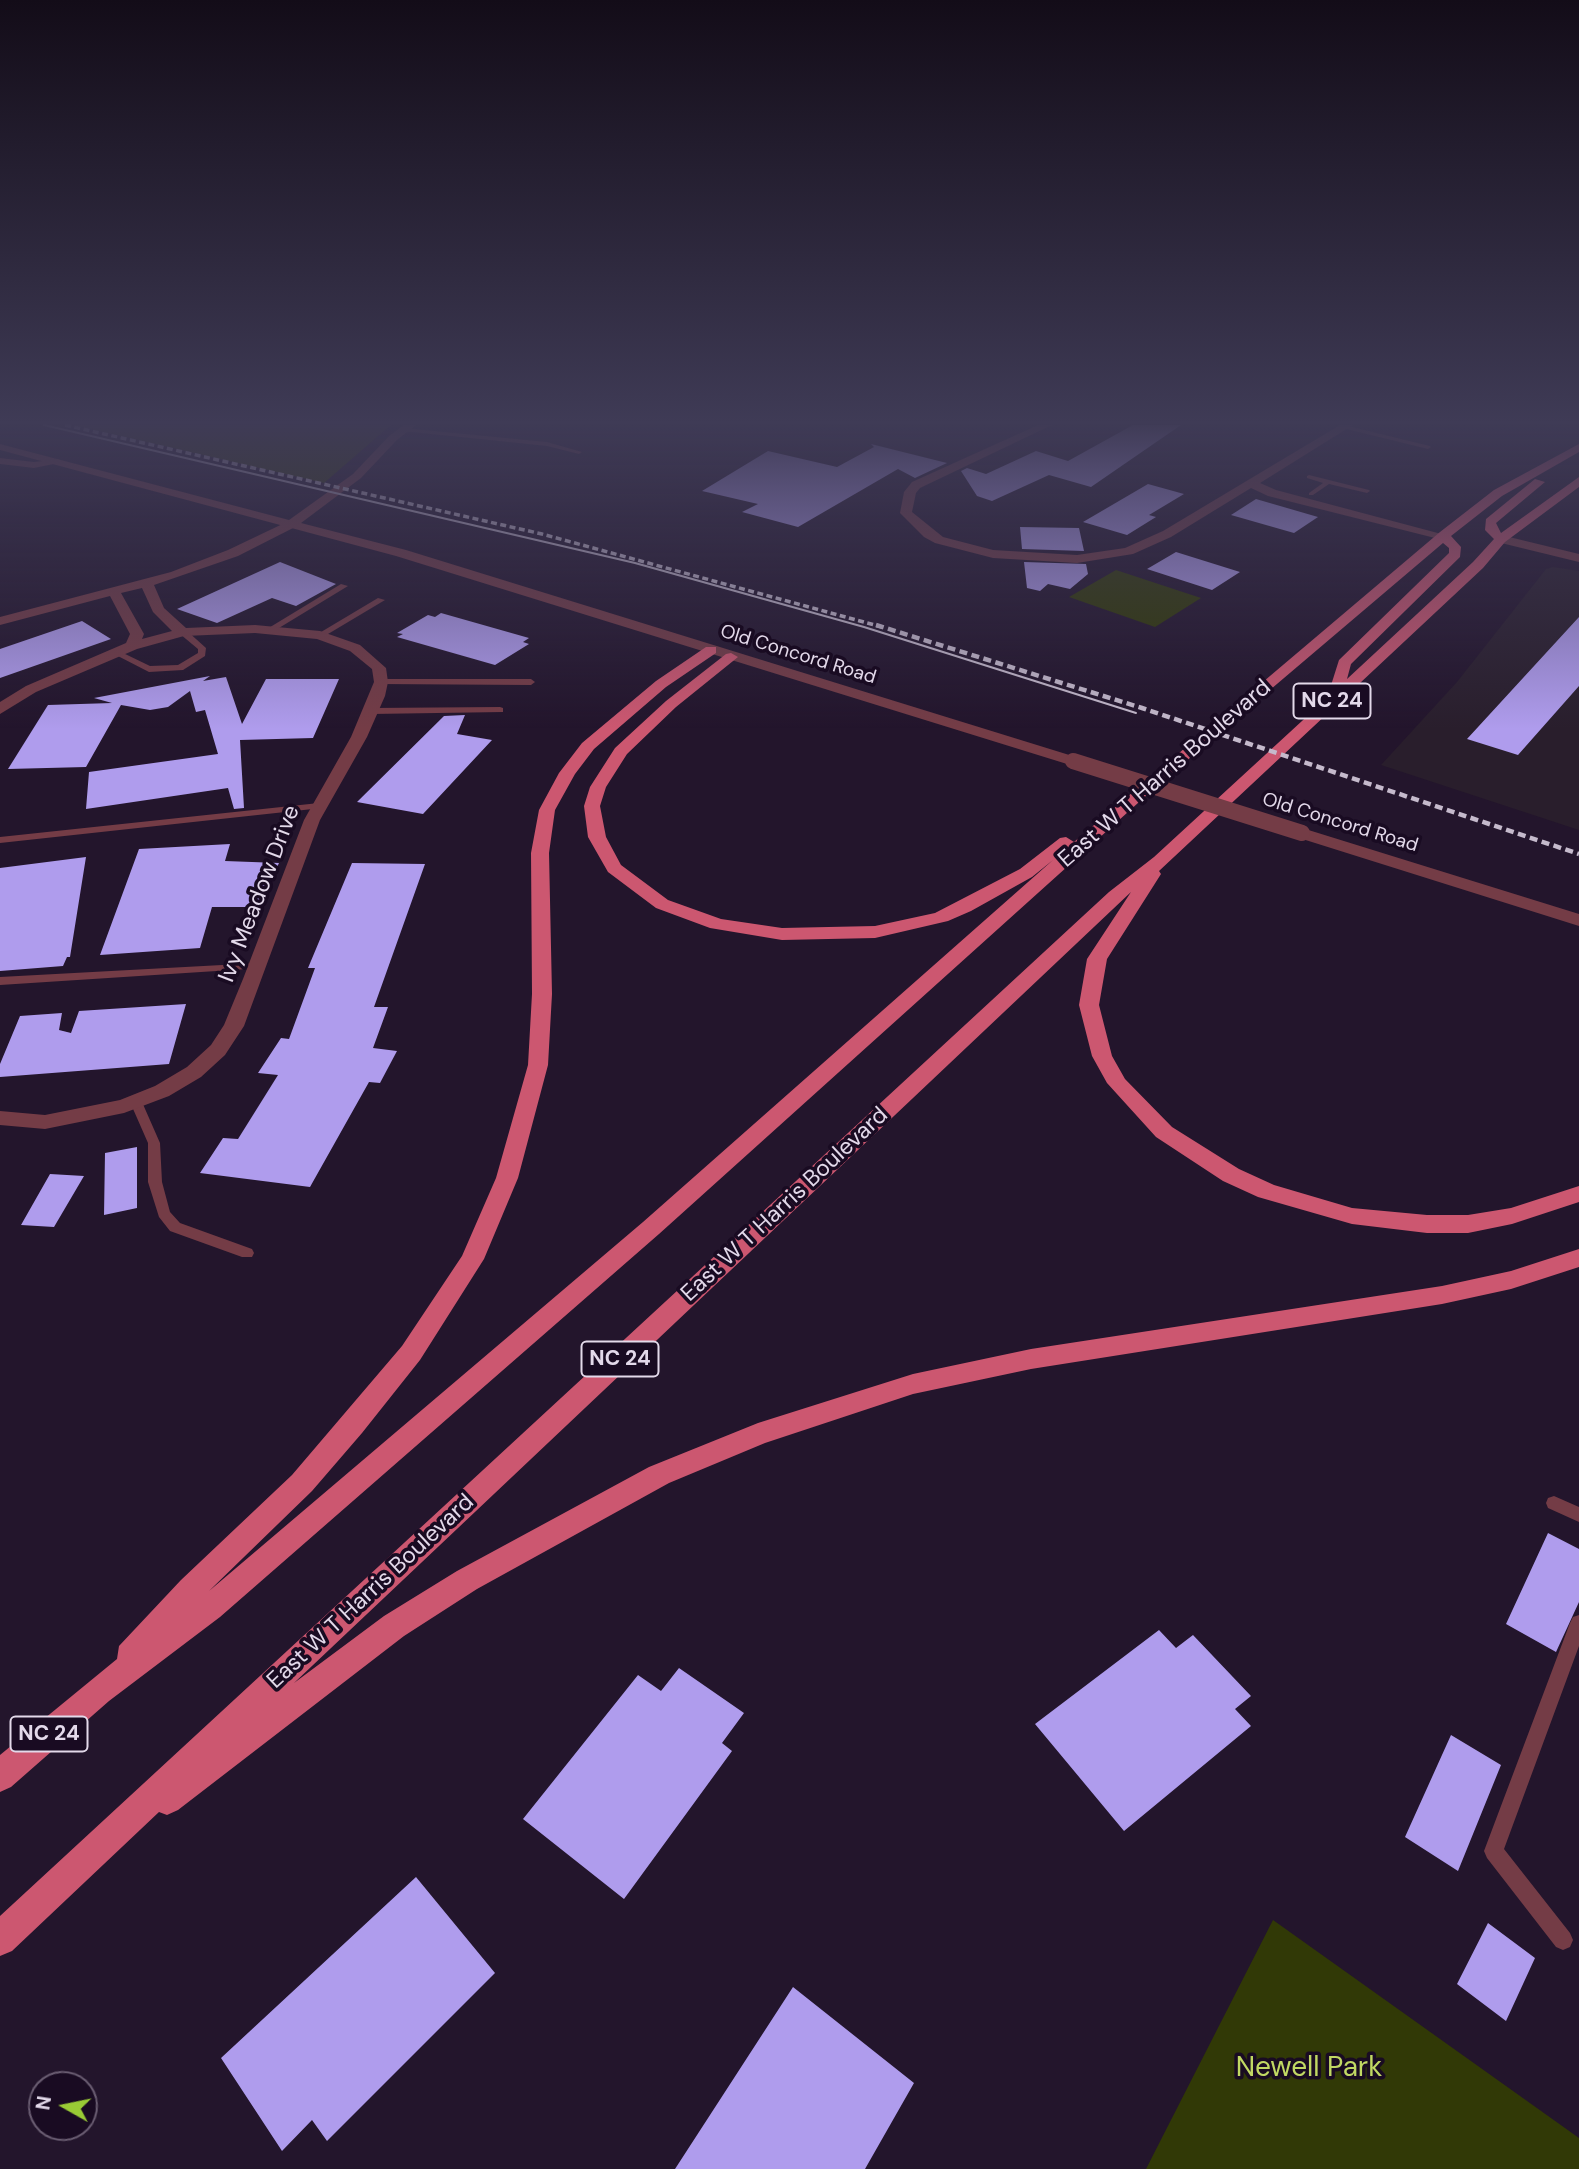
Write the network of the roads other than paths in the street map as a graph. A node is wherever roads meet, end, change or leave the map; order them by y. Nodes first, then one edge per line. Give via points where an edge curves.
1 (285, 526) edge
2 (303, 526) edge
3 (920, 526) edge
4 (1180, 526) edge
5 (1397, 526) edge
6 (1420, 526) edge
7 (1448, 526) edge
8 (1489, 526) edge
9 (1517, 526) edge
10 (1436, 534) junction
11 (1501, 538) junction
12 (1579, 558) edge
13 (147, 584) junction
14 (344, 586) dead end
15 (114, 592) junction
16 (381, 600) dead end
17 (0, 621) edge
18 (271, 629) junction
19 (183, 632) junction
20 (320, 635) junction
21 (132, 646) junction
22 (721, 653) junction
23 (118, 654) junction
24 (381, 682) junction
25 (531, 682) dead end
26 (1333, 700) junction
27 (2, 706) edge
28 (500, 710) dead end
29 (371, 711) junction
30 (319, 806) junction
31 (1111, 819) junction
32 (0, 840) edge
33 (1160, 861) junction
34 (1579, 920) edge
35 (259, 966) junction
36 (0, 981) edge
37 (136, 1102) junction
38 (0, 1118) edge
39 (1579, 1194) edge
40 (247, 1253) dead end
41 (1579, 1258) edge
42 (1554, 1503) dead end
43 (1579, 1515) edge
44 (1579, 1623) edge
45 (98, 1691) junction
46 (0, 1776) edge
47 (84, 1861) junction
48 (0, 1939) edge
49 (1563, 1940) dead end

1 - 13 street via 197,568
2 - 22 street, Old Concord Road
3 - 4 street via 928,534 975,551 1077,559 1128,551
5 - 10 street
6 - 10 street
7 - 10 main road, East W T Harris Boulevard / NC 24
8 - 11 main road
9 - 11 main road, East W T Harris Boulevard / NC 24
10 - 26 main road via 1455,547 1455,554 1344,663
10 - 31 main road, East W T Harris Boulevard / NC 24
11 - 12 street
11 - 26 main road, East W T Harris Boulevard / NC 24
13 - 15 street
13 - 19 street via 158,609
14 - 18 lane
15 - 17 street
15 - 21 street via 137,634
16 - 20 lane
18 - 19 street
18 - 20 street
19 - 21 street
19 - 23 lane via 202,648 202,654 180,668 149,669
20 - 24 street via 370,657 379,668
21 - 23 street
22 - 31 main road via 621,751 598,787 592,806 597,838 614,868 644,893 683,914 718,924 802,935 846,935 911,925 994,893 1082,830
22 - 34 street, Old Concord Road, bridge
22 - 45 main road via 661,684 589,746 567,773 547,810 540,853 538,1065 507,1178 472,1258 411,1353 353,1425
23 - 27 street via 31,689
24 - 25 lane
24 - 29 street, Ivy Meadow Drive
26 - 33 main road, East W T Harris Boulevard / NC 24
28 - 29 lane
29 - 30 street, Ivy Meadow Drive
30 - 32 lane
30 - 35 street, Ivy Meadow Drive
31 - 45 main road, East W T Harris Boulevard / NC 24 via 651,1228 210,1608
33 - 39 main road via 1097,959 1089,1005 1102,1056 1117,1083 1164,1132 1242,1180 1309,1206 1352,1216 1468,1224
33 - 47 main road, East W T Harris Boulevard / NC 24 via 1105,906
35 - 36 lane
35 - 37 street, Ivy Meadow Drive via 218,1049 194,1072
37 - 38 street, Ivy Meadow Drive via 45,1122
37 - 40 lane via 154,1143 155,1182 164,1214 175,1227
41 - 47 main road via 1511,1280 1442,1295 1031,1359 913,1384 758,1434 659,1475 467,1580 394,1626
42 - 43 lane
44 - 49 lane via 1494,1851
45 - 46 main road, East W T Harris Boulevard / NC 24
47 - 48 main road, East W T Harris Boulevard / NC 24

